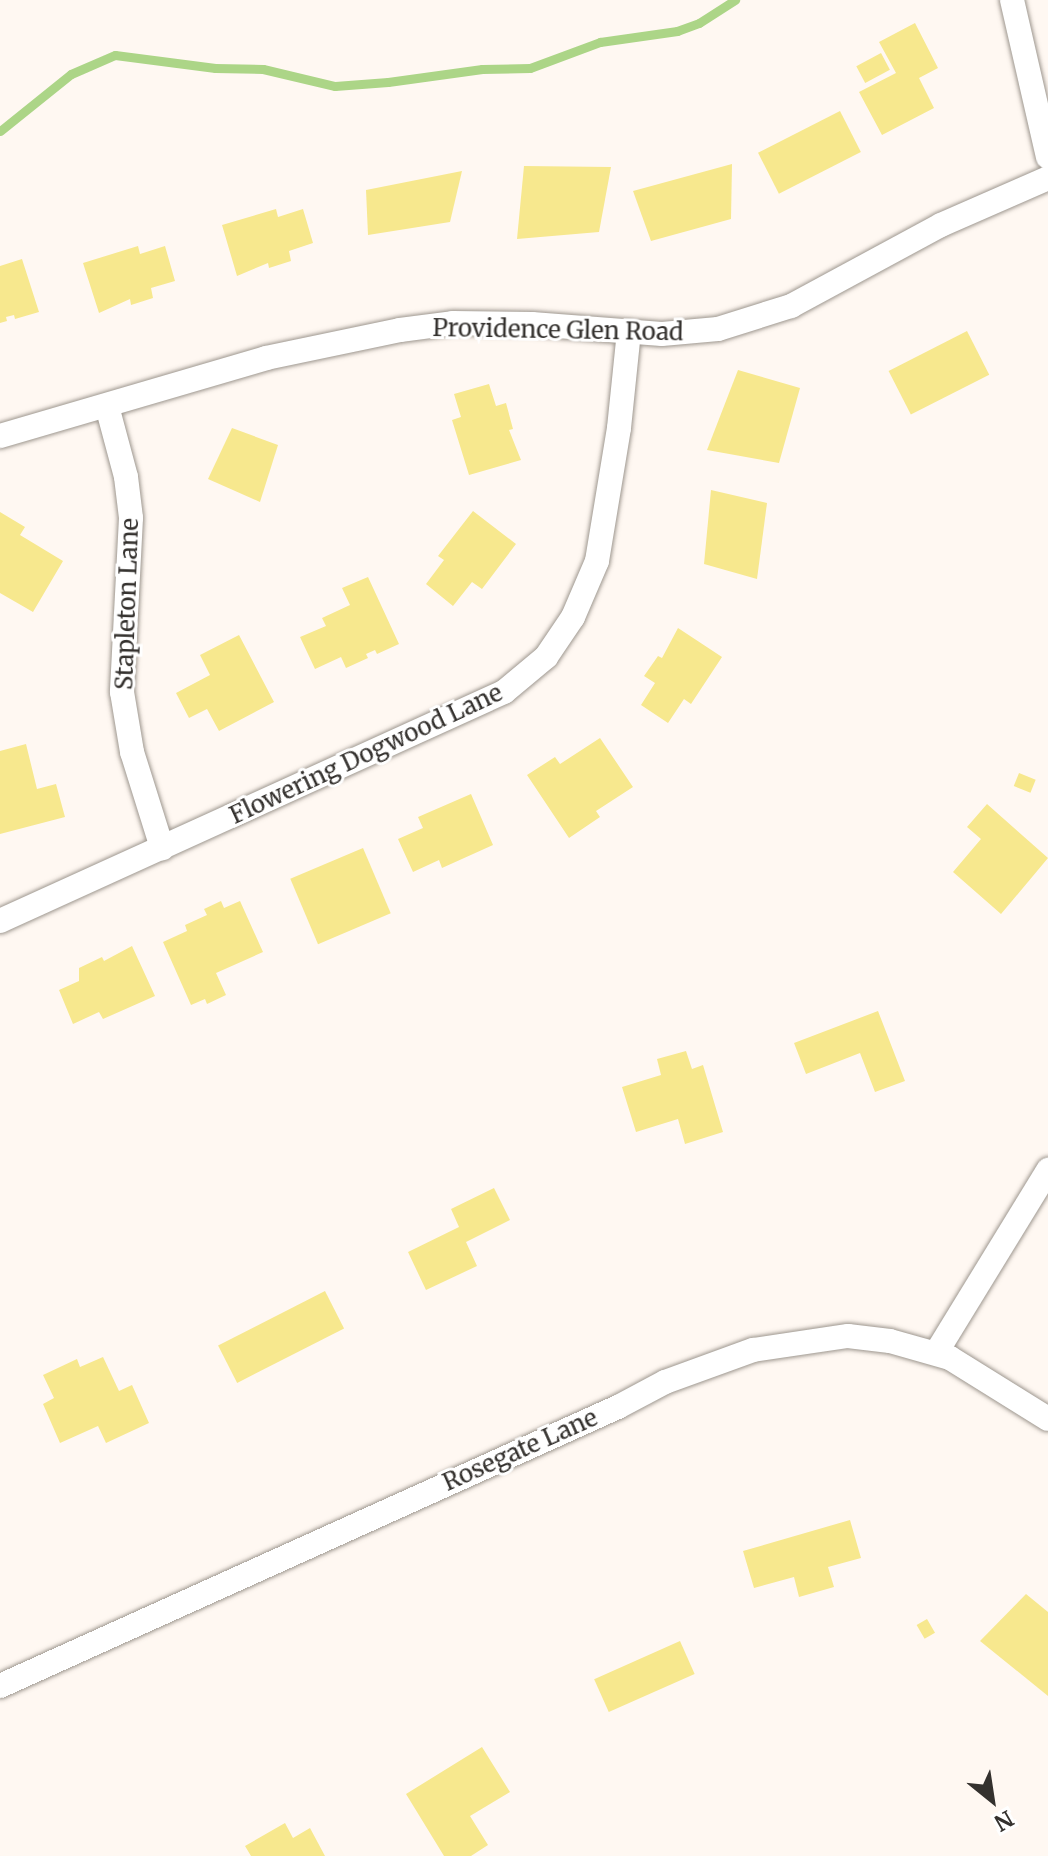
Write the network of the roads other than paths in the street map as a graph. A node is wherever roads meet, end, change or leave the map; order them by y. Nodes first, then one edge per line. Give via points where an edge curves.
1 (1012, 0) edge
2 (1048, 157) edge
3 (1048, 178) edge
4 (629, 332) junction
5 (107, 406) junction
6 (0, 436) edge
7 (162, 848) junction
8 (0, 921) edge
9 (1048, 1170) edge
10 (936, 1353) junction
11 (1048, 1419) edge
12 (0, 1686) edge

1 - 2 street
3 - 4 street, Providence Glen Road via 941,225 765,316 699,332
4 - 5 street, Providence Glen Road via 453,323 400,330 266,358
4 - 7 street, Flowering Dogwood Lane via 597,561 573,617 546,657 504,692
5 - 6 street, Providence Glen Road
5 - 7 street, Stapleton Lane via 131,518 122,692 135,764
7 - 8 street, Flowering Dogwood Lane
9 - 10 street
10 - 11 street, Rosegate Lane via 983,1375
10 - 12 street, Rosegate Lane via 848,1336 782,1344 695,1369

